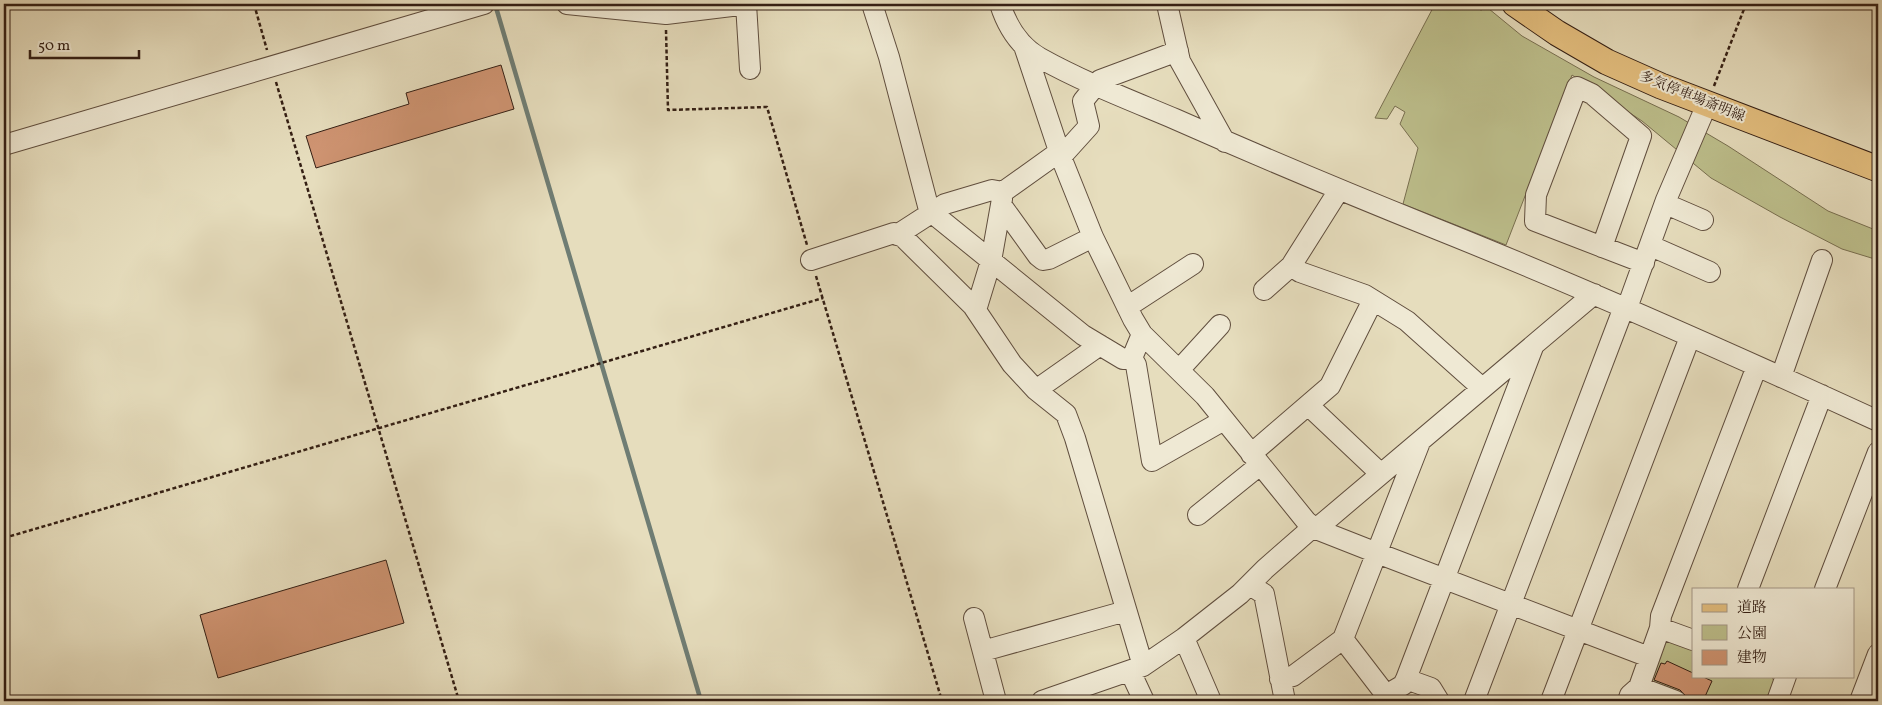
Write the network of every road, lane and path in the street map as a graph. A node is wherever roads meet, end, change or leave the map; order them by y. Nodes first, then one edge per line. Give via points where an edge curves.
1 (254, 4) edge
2 (484, 4) edge
3 (567, 4) edge
4 (738, 4) edge
5 (872, 4) edge
6 (1000, 4) edge
7 (1167, 4) edge
8 (1468, 4) edge
9 (1492, 4) edge
10 (1516, 4) edge
11 (1746, 4) edge
12 (665, 9) edge
13 (1024, 46) junction
14 (1178, 51) junction
15 (272, 66) junction
16 (750, 69) dead end
17 (1095, 84) junction
18 (1707, 104) junction
19 (1225, 142) junction
20 (4, 145) edge
21 (1060, 154) junction
22 (1878, 169) edge
23 (1339, 190) junction
24 (1002, 199) junction
25 (1666, 204) junction
26 (931, 212) junction
27 (1702, 220) dead end
28 (898, 235) junction
29 (1093, 237) junction
30 (1602, 247) junction
31 (1647, 254) junction
32 (811, 260) junction
33 (1822, 260) dead end
34 (991, 261) junction
35 (1193, 264) dead end
36 (1291, 266) junction
37 (1710, 272) dead end
38 (1264, 290) dead end
39 (1594, 294) junction
40 (823, 298) junction
41 (1373, 300) junction
42 (1127, 307) junction
43 (1626, 307) junction
44 (976, 310) junction
45 (1220, 325) dead end
46 (1142, 334) junction
47 (1690, 337) junction
48 (1100, 345) junction
49 (1534, 345) junction
50 (1132, 358) junction
51 (1757, 366) junction
52 (1179, 370) junction
53 (1781, 377) junction
54 (1482, 388) junction
55 (1036, 390) junction
56 (1822, 395) junction
57 (1308, 405) junction
58 (1224, 420) junction
59 (1878, 422) edge
60 (378, 428) junction
61 (1421, 440) junction
62 (1878, 452) edge
63 (1256, 460) junction
64 (1381, 474) junction
65 (1198, 515) dead end
66 (1315, 528) junction
67 (4, 538) edge
68 (1377, 554) junction
69 (1444, 579) junction
70 (1250, 585) junction
71 (1748, 588) edge
72 (1825, 588) edge
73 (1511, 604) junction
74 (1126, 611) junction
75 (974, 618) dead end
76 (1660, 628) junction
77 (1578, 630) junction
78 (1184, 638) junction
79 (1343, 639) junction
80 (1692, 640) edge
81 (983, 652) junction
82 (1878, 654) edge
83 (1649, 657) junction
84 (1136, 668) junction
85 (1287, 677) junction
86 (1785, 678) edge
87 (1406, 679) junction
88 (1633, 694) edge
89 (1382, 698) edge
90 (459, 701) edge
91 (942, 701) edge
92 (996, 701) edge
93 (1042, 701) edge
94 (1144, 701) edge
95 (1211, 701) edge
96 (1284, 701) edge
97 (1439, 701) edge
98 (1474, 701) edge
99 (1551, 701) edge
100 (1676, 701) edge
101 (1777, 701) edge
102 (1860, 701) edge

1 - 15 path
2 - 15 street
3 - 12 street
4 - 12 street
4 - 16 street
5 - 26 street
6 - 13 street via 1014,35
7 - 14 street
8 - 9 path via 1481,9
10 - 18 main road, 多気停車場斎明線 via 1607,62
11 - 18 path
12 - 32 path via 668,110 767,107
13 - 17 street via 1039,57
13 - 21 street
14 - 17 street
14 - 19 street via 1180,62
15 - 20 street
15 - 60 path
17 - 19 street
17 - 21 street via 1083,101 1089,126
18 - 22 main road, 多気停車場斎明線
18 - 25 street
19 - 23 street
21 - 24 street
21 - 29 street
23 - 36 street
23 - 39 street
24 - 26 street via 992,190 945,204
24 - 29 street via 1042,260
24 - 34 street
25 - 27 street
25 - 31 street
26 - 28 street
26 - 34 street
28 - 32 street via 894,233
28 - 44 street
29 - 42 street
30 - 30 street via 1535,221 1536,195 1577,87 1592,94 1641,136
30 - 31 street
31 - 37 street
31 - 43 street
32 - 40 path
33 - 53 street
34 - 44 street
34 - 48 street
35 - 42 street
36 - 38 street
36 - 41 street
39 - 43 street
39 - 49 street
40 - 60 path
40 - 91 path
41 - 54 street via 1407,321
41 - 57 street via 1330,386
42 - 46 street
43 - 47 street
43 - 73 street
44 - 55 street via 1012,364
45 - 52 street
46 - 50 street
46 - 52 street
47 - 51 street
47 - 77 street
48 - 50 street via 1123,359
48 - 55 street
49 - 54 street
49 - 69 street
50 - 58 street via 1152,461
51 - 53 street
51 - 76 street via 1661,616
52 - 58 street
53 - 56 street
54 - 61 street
55 - 74 street via 1066,414
56 - 59 street
56 - 71 street
57 - 63 street
57 - 64 street
58 - 63 street
60 - 67 path
60 - 90 path
61 - 64 street
61 - 68 street
62 - 72 street
63 - 65 street
63 - 66 street
64 - 66 street
66 - 68 street
66 - 70 street via 1264,569
68 - 69 street
68 - 79 street
69 - 73 street
69 - 87 street
70 - 78 street
70 - 85 street via 1264,594
73 - 77 street
73 - 98 street
74 - 81 street
74 - 84 street
75 - 81 street
76 - 80 street
76 - 83 street
77 - 83 street
77 - 99 street
78 - 84 street
78 - 95 street
79 - 85 street
79 - 89 street
81 - 92 street
82 - 102 street
83 - 88 street
84 - 93 street
84 - 94 street
85 - 96 street
86 - 101 street
87 - 89 street
87 - 97 street via 1431,688
88 - 100 street

